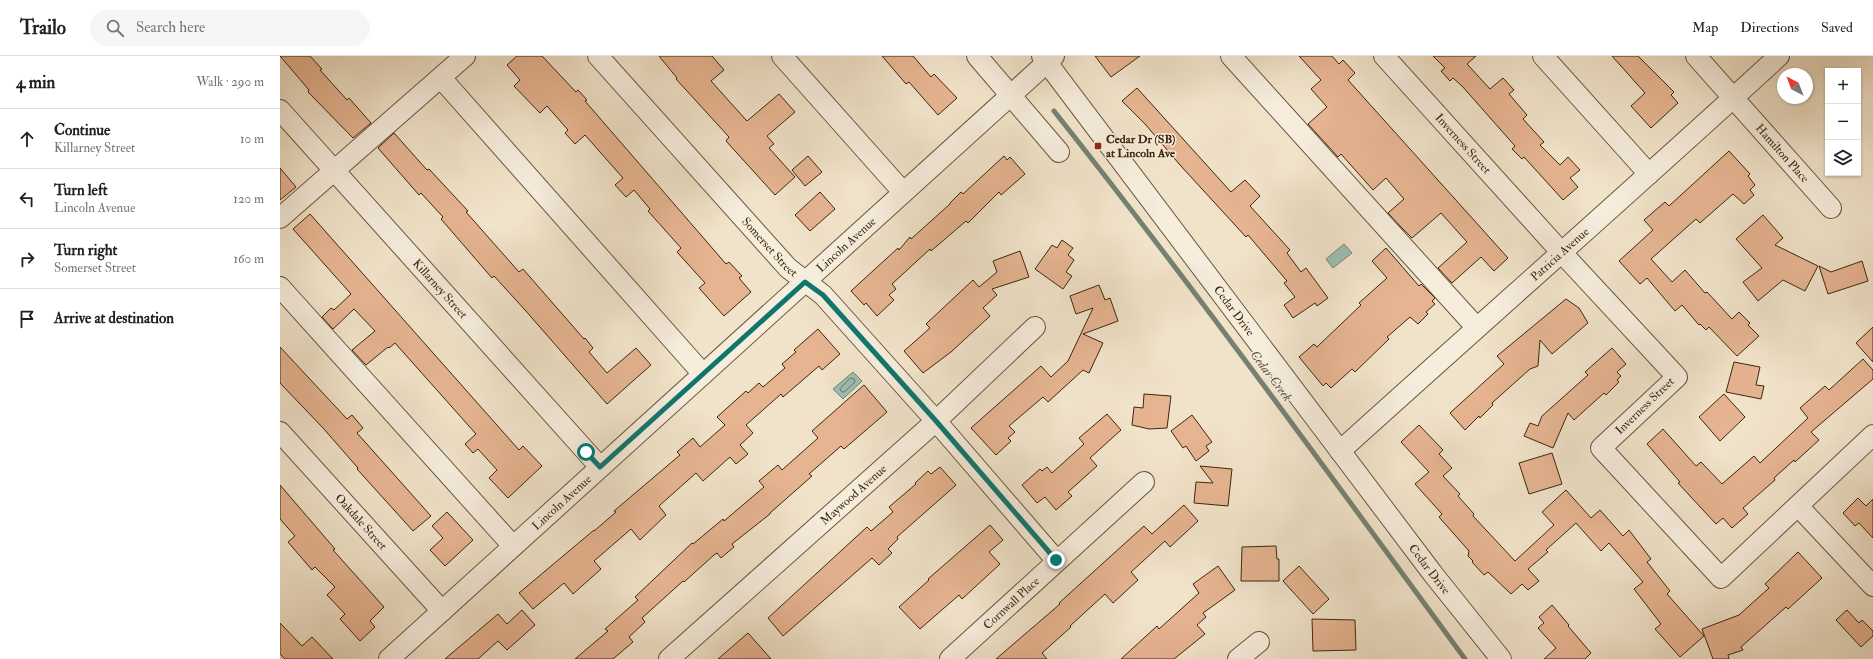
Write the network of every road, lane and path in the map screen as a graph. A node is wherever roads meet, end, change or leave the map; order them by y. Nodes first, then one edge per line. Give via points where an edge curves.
1 (465, 56) edge
2 (598, 56) edge
3 (782, 56) edge
4 (977, 56) edge
5 (1231, 56) edge
6 (1384, 56) edge
7 (1543, 56) edge
8 (1696, 56) edge
9 (1779, 56) edge
10 (1048, 58) edge
11 (441, 78) junction
12 (1010, 96) junction
13 (1734, 98) junction
14 (280, 110) edge
15 (1059, 152) dead end
16 (334, 170) junction
17 (1649, 174) junction
18 (903, 192) junction
19 (1831, 208) dead end
20 (280, 218) edge
21 (1562, 253) junction
22 (805, 282) junction
23 (280, 287) edge
24 (1035, 327) dead end
25 (1476, 327) junction
26 (703, 374) junction
27 (936, 421) junction
28 (280, 432) edge
29 (1873, 435) edge
30 (1340, 451) junction
31 (600, 467) junction
32 (1144, 482) dead end
33 (1798, 506) junction
34 (513, 546) junction
35 (1056, 560) junction
36 (1873, 586) edge
37 (442, 611) junction
38 (1259, 642) dead end
39 (679, 656) edge
40 (389, 659) edge
41 (950, 659) edge
42 (1238, 659) edge
43 (1501, 659) edge

1 - 11 street
2 - 22 street, Somerset Street via 788,268
3 - 18 street
4 - 12 street
5 - 25 street
6 - 21 street, Inverness Street
7 - 17 street
8 - 13 street, Hamilton Place
9 - 13 street, Patricia Avenue
10 - 12 street, Lincoln Avenue
10 - 30 street, Cedar Drive
11 - 16 street
11 - 26 street
12 - 15 street
12 - 18 street, Lincoln Avenue
13 - 17 street, Patricia Avenue
13 - 19 street, Hamilton Place
14 - 16 street, Killarney Street
16 - 20 street
16 - 31 street, Killarney Street
17 - 21 street, Patricia Avenue
18 - 22 street, Lincoln Avenue
21 - 25 street, Patricia Avenue
21 - 33 street, Inverness Street via 1677,377 1601,448 1720,578
22 - 26 street, Lincoln Avenue
22 - 27 street, Somerset Street via 823,295
23 - 34 street
24 - 27 street, Maywood Avenue
25 - 30 street, Patricia Avenue
26 - 31 street, Lincoln Avenue
27 - 35 street, Somerset Street
27 - 39 street, Maywood Avenue
28 - 37 street, Oakdale Street
29 - 33 street
30 - 43 street, Cedar Drive
31 - 34 street, Lincoln Avenue
32 - 35 street, Cornwall Place
33 - 36 street
34 - 37 street, Lincoln Avenue
35 - 41 street, Cornwall Place
37 - 40 street, Lincoln Avenue
38 - 42 street

